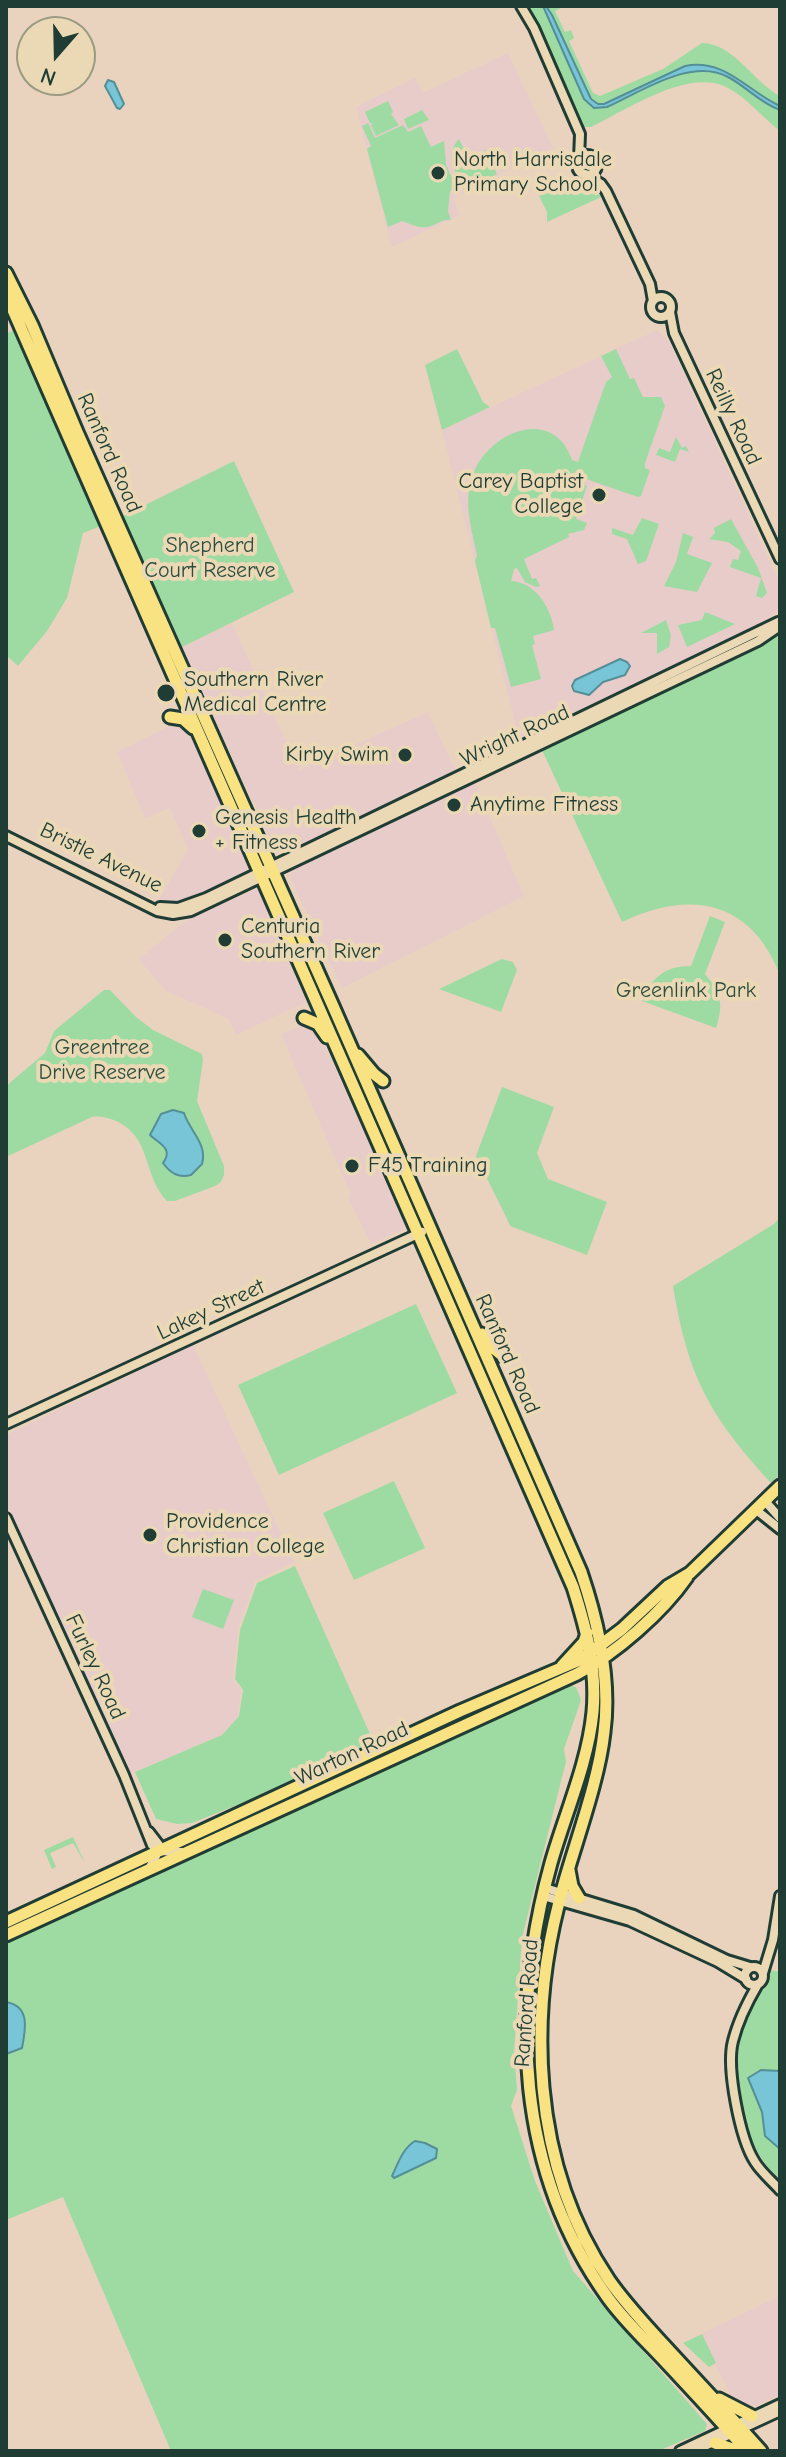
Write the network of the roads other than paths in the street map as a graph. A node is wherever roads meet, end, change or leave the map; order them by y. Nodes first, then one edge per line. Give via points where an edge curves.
1 (520, 6) edge
2 (582, 143) junction
3 (592, 156) junction
4 (579, 159) junction
5 (597, 167) junction
6 (585, 174) junction
7 (601, 184) junction
8 (6, 273) edge
9 (6, 294) edge
10 (657, 299) junction
11 (670, 312) junction
12 (660, 317) junction
13 (674, 333) junction
14 (780, 559) edge
15 (780, 623) edge
16 (170, 717) dead end
17 (199, 734) junction
18 (6, 833) edge
19 (266, 872) junction
20 (304, 1018) dead end
21 (334, 1042) junction
22 (349, 1046) junction
23 (383, 1081) dead end
24 (430, 1229) junction
25 (418, 1234) junction
26 (469, 1318) junction
27 (503, 1356) dead end
28 (6, 1424) edge
29 (780, 1489) edge
30 (549, 1499) junction
31 (760, 1508) junction
32 (6, 1518) edge
33 (780, 1518) edge
34 (780, 1529) edge
35 (555, 1540) junction
36 (690, 1573) junction
37 (593, 1610) junction
38 (622, 1629) junction
39 (587, 1632) junction
40 (596, 1656) junction
41 (555, 1672) junction
42 (573, 1676) junction
43 (593, 1710) junction
44 (384, 1747) junction
45 (390, 1758) junction
46 (316, 1792) junction
47 (263, 1802) junction
48 (158, 1851) junction
49 (187, 1851) junction
50 (569, 1865) junction
51 (149, 1869) junction
52 (544, 1892) junction
53 (780, 1896) edge
54 (560, 1897) junction
55 (579, 1898) junction
56 (615, 1912) junction
57 (6, 1922) edge
58 (6, 1935) edge
59 (712, 1956) junction
60 (757, 1969) junction
61 (747, 1980) junction
62 (758, 1984) junction
63 (748, 2001) junction
64 (780, 2190) edge
65 (705, 2390) junction
66 (780, 2404) edge
67 (780, 2411) edge
68 (752, 2416) junction
69 (765, 2417) junction
70 (734, 2429) junction
71 (715, 2443) junction
72 (756, 2450) edge
73 (680, 2451) edge
74 (694, 2451) edge
75 (738, 2451) edge

1 - 2 street
2 - 3 street
2 - 4 street
3 - 4 street
3 - 5 street
4 - 6 street
5 - 6 street
5 - 7 street
6 - 7 street
7 - 10 street
8 - 19 main road, Ranford Road
9 - 17 main road, Ranford Road
10 - 11 street via 671,303
10 - 12 street, Reilly Road via 653,312
11 - 12 street
11 - 13 street, Reilly Road
12 - 13 street, Reilly Road
13 - 14 street, Reilly Road
15 - 19 street, Wright Road via 758,641
16 - 17 main road via 183,719
17 - 19 main road, Ranford Road
18 - 19 street, Bristle Avenue via 166,914 191,911
19 - 21 main road, Ranford Road
19 - 22 main road, Ranford Road
20 - 21 main road via 315,1021
21 - 25 main road, Ranford Road
22 - 23 main road
22 - 24 main road, Ranford Road
24 - 25 street, Lakey Street
24 - 26 main road, Ranford Road
25 - 28 street, Lakey Street
25 - 35 main road, Ranford Road
26 - 27 main road
26 - 30 main road, Ranford Road
29 - 31 main road, Warton Road
30 - 35 main road via 559,1535
30 - 37 main road, Ranford Road
31 - 33 street
31 - 34 street
31 - 36 main road, Warton Road
32 - 48 street, Furley Road
35 - 39 main road, Ranford Road
36 - 38 main road, Warton Road
36 - 40 main road, Warton Road via 676,1594
37 - 38 main road via 609,1631
37 - 40 main road, Ranford Road
38 - 40 main road, Warton Road
39 - 40 main road, Ranford Road
39 - 41 main road
40 - 41 main road, Warton Road
40 - 42 main road, Warton Road
40 - 43 main road, Ranford Road
40 - 50 main road, Ranford Road via 606,1699 603,1743
41 - 44 main road, Warton Road
42 - 43 main road via 588,1685
42 - 45 main road, Warton Road
43 - 52 main road, Ranford Road
44 - 45 main road
44 - 47 main road, Warton Road
45 - 46 main road, Warton Road
46 - 47 main road via 309,1785
46 - 49 main road, Warton Road
47 - 48 main road, Warton Road
48 - 49 street
48 - 51 street
48 - 57 main road, Warton Road
49 - 51 main road, Warton Road
50 - 54 main road, Ranford Road
50 - 55 main road
51 - 58 main road, Warton Road
52 - 54 street
52 - 70 main road, Ranford Road via 528,1976 526,2054 528,2092 546,2179 563,2221 608,2298
53 - 60 street via 770,1951
54 - 55 street
54 - 56 street
54 - 65 main road, Ranford Road via 546,1975 542,2071 553,2153 583,2236 607,2277
55 - 56 street
56 - 59 street
59 - 60 street
59 - 61 street
60 - 61 street via 746,1972
60 - 62 street via 763,1979
61 - 62 street
61 - 63 street
62 - 63 street
63 - 64 street via 732,2043 734,2100 755,2162
65 - 68 main road
65 - 70 main road, Ranford Road
66 - 68 street
67 - 69 street
68 - 70 street
69 - 70 street
69 - 72 street via 754,2436
70 - 71 street
70 - 72 main road, Ranford Road
70 - 73 street
71 - 74 street
71 - 75 main road

